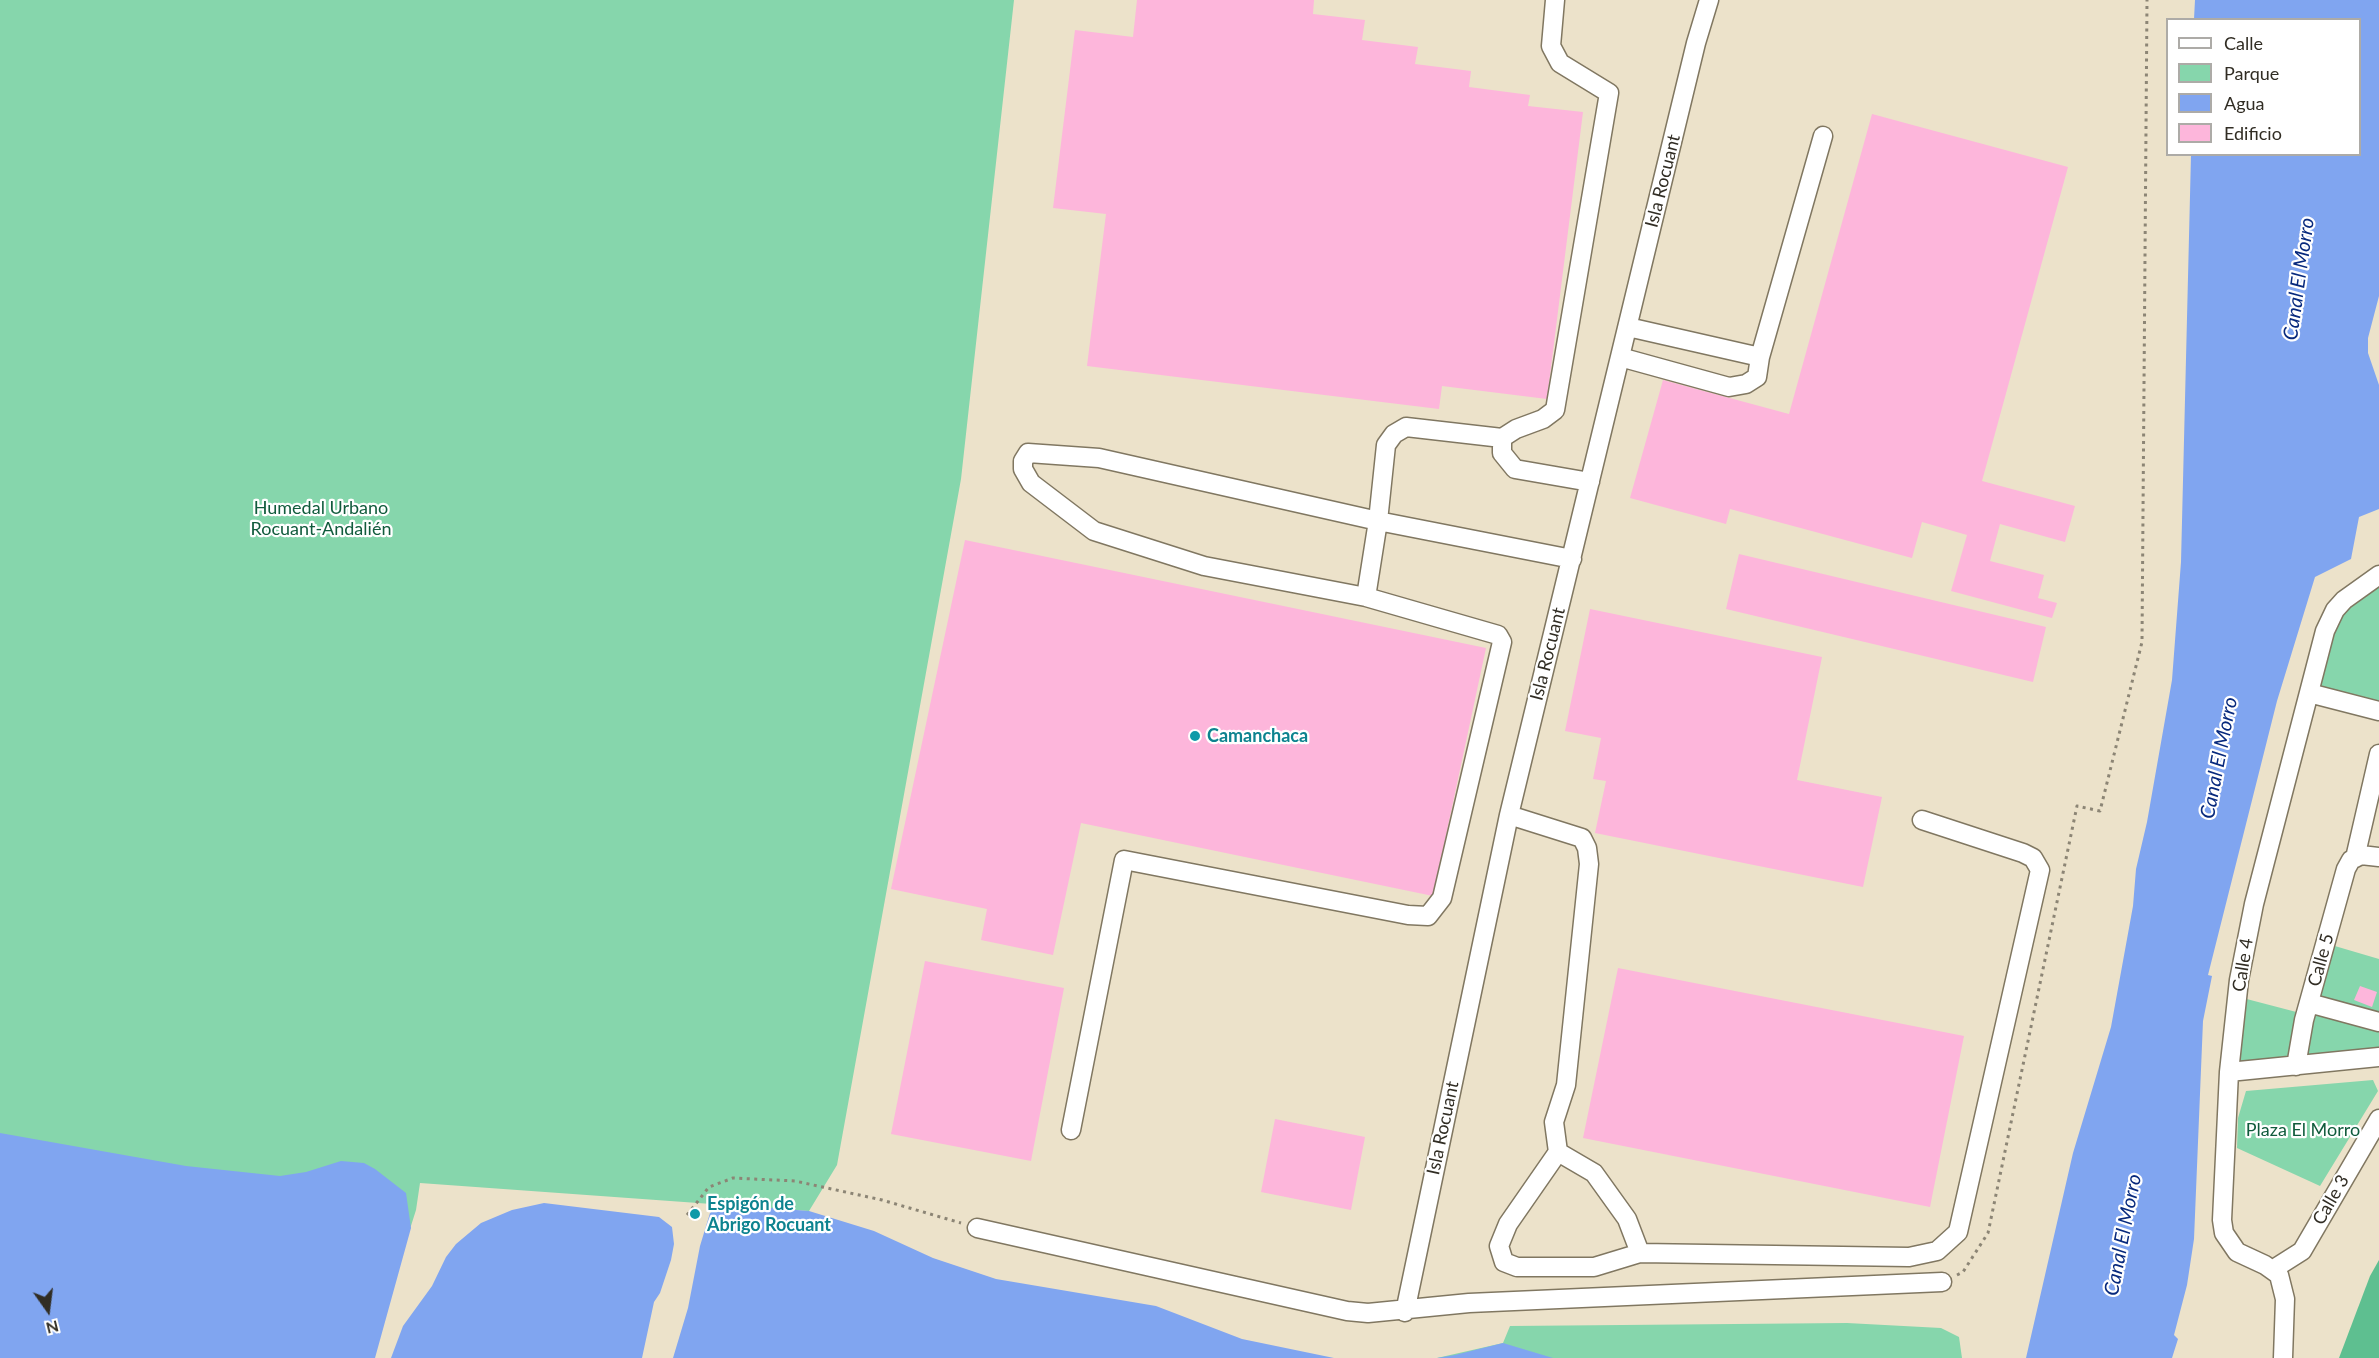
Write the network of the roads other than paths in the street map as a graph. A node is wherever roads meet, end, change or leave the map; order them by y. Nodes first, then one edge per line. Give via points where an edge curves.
1 (1555, 0) edge
2 (1709, 0) edge
3 (1823, 136) dead end
4 (1628, 327) junction
5 (1620, 357) junction
6 (1760, 357) junction
7 (1502, 438) junction
8 (1590, 482) junction
9 (1378, 521) junction
10 (1572, 559) junction
11 (2379, 575) edge
12 (1366, 597) junction
13 (2309, 693) junction
14 (2379, 711) edge
15 (2379, 754) edge
16 (1509, 815) junction
17 (1922, 820) dead end
18 (2379, 857) edge
19 (2355, 858) junction
20 (2309, 1003) junction
21 (2379, 1022) edge
22 (2379, 1057) edge
23 (2296, 1066) junction
24 (2229, 1072) junction
25 (2379, 1119) edge
26 (1071, 1130) dead end
27 (1558, 1152) junction
28 (977, 1228) road end
29 (1640, 1253) junction
30 (2272, 1270) junction
31 (1942, 1282) road end
32 (1405, 1312) junction
33 (2283, 1358) edge

1 - 7 street via 1551,46 1560,63 1609,93 1555,410
2 - 4 street, Isla Rocuant
3 - 6 street
4 - 5 street, Isla Rocuant
4 - 6 street
5 - 6 street via 1729,387 1757,377
5 - 8 street, Isla Rocuant
7 - 8 street via 1502,453 1515,469
7 - 9 street via 1406,427 1394,434 1386,444
8 - 10 street, Isla Rocuant
9 - 10 street
9 - 12 street
9 - 12 street via 1099,458 1028,453 1023,461 1031,483 1094,531 1204,566
10 - 16 street, Isla Rocuant
11 - 13 street, Calle 4 via 2335,610 2325,631
12 - 26 street via 1493,633 1502,642 1442,898 1428,916 1408,915 1124,860
13 - 14 street
13 - 24 street, Calle 4 via 2246,941
15 - 19 street, Calle 5
16 - 27 street via 1582,838 1587,848 1589,864 1566,1085 1554,1122
16 - 32 street, Isla Rocuant
17 - 29 street via 2023,853 2033,858 2040,870 1958,1232 1937,1251 1909,1257
18 - 19 street
19 - 20 street, Calle 5 via 2346,869
20 - 21 street
20 - 23 street, Calle 5
22 - 23 street
23 - 24 street
24 - 30 street, Calle 4 via 2224,1233 2237,1252
25 - 30 street, Calle 3 via 2302,1251
27 - 29 street via 1594,1173 1627,1219
27 - 29 street via 1508,1224 1499,1246 1504,1262 1517,1267 1594,1267
28 - 32 street via 1347,1311
30 - 33 street via 2284,1287
31 - 32 street via 1469,1303

